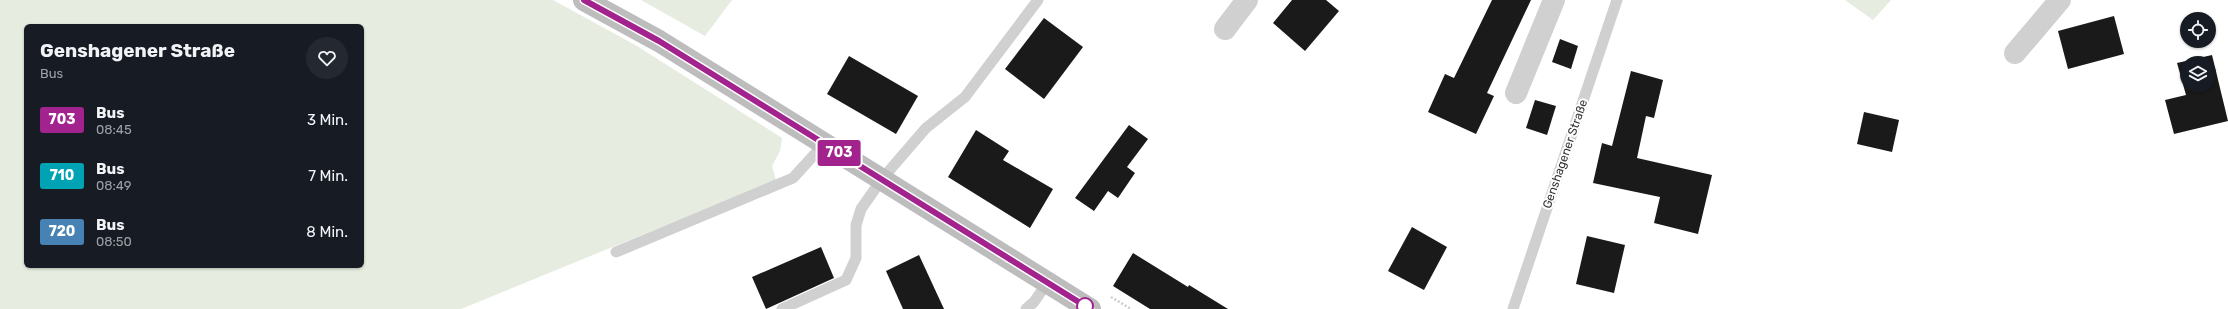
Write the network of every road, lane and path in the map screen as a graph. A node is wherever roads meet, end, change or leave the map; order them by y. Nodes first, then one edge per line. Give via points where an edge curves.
1 (584, 0) edge
2 (1038, 0) edge
3 (1247, 0) edge
4 (1554, 0) edge
5 (1617, 0) edge
6 (2060, 0) edge
7 (1225, 29) dead end
8 (2015, 53) dead end
9 (1516, 93) dead end
10 (824, 144) junction
11 (882, 179) junction
12 (616, 252) dead end
13 (1047, 283) junction
14 (782, 309) edge
15 (1026, 309) edge
16 (1090, 309) edge
17 (1513, 309) edge

1 - 10 street via 659,41
2 - 11 lane via 965,97 926,128
3 - 7 street
4 - 9 street
5 - 17 lane, Genshagener Straße
6 - 8 street
10 - 11 street
10 - 12 lane via 793,178
11 - 13 street
11 - 14 lane via 861,209 856,225 856,258 846,280
13 - 15 lane
13 - 16 street

